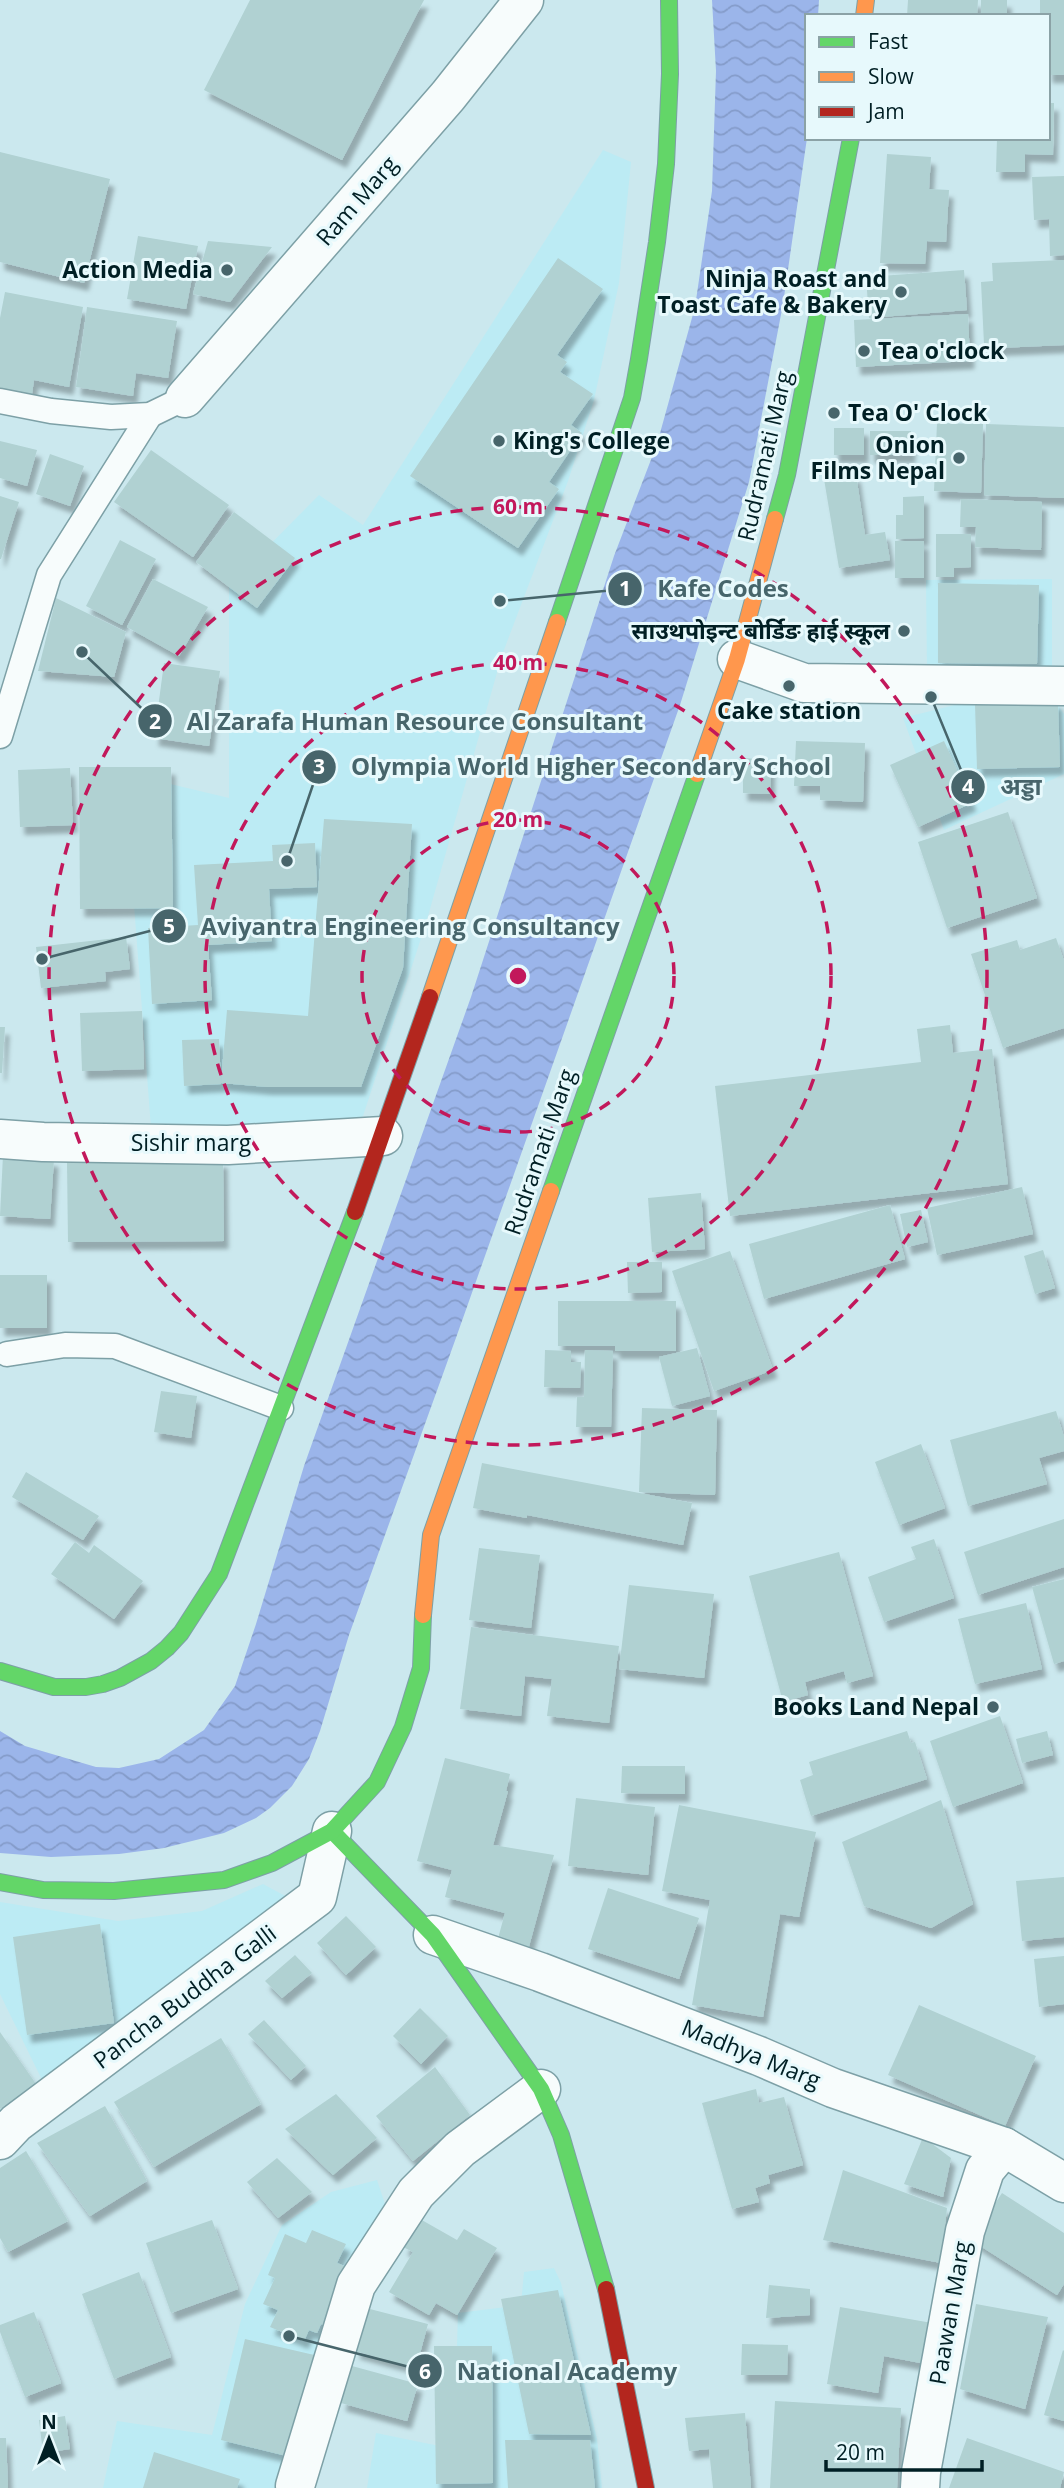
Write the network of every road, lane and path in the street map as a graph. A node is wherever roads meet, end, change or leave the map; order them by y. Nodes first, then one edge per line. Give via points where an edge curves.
1 (524, 0) edge
2 (669, 0) edge
3 (851, 140) edge
4 (185, 398) joint
5 (0, 401) edge
6 (150, 415) junction
7 (737, 659) junction
8 (1064, 686) edge
9 (0, 736) edge
10 (383, 1136) junction
11 (0, 1139) edge
12 (7, 1354) dead end
13 (281, 1408) junction
14 (0, 1671) edge
15 (332, 1831) junction
16 (0, 1882) edge
17 (433, 1935) junction
18 (541, 2089) junction
19 (0, 2140) edge
20 (1004, 2147) junction
21 (1064, 2183) edge
22 (295, 2486) dead end
23 (646, 2488) edge
24 (920, 2488) edge

1 - 4 street, Ram Marg via 448,96
2 - 10 street via 670,87 662,191 632,398
3 - 7 street, Rudramati Marg via 787,475
4 - 6 lane
5 - 6 lane via 111,417
6 - 9 lane via 49,575
7 - 8 street via 804,683
7 - 15 street, Rudramati Marg via 431,1535 421,1668 403,1727 377,1782
10 - 11 street, Sishir marg via 228,1145
10 - 13 street
12 - 13 lane via 65,1345 115,1346
13 - 14 street via 219,1574 180,1634 157,1658 118,1680 81,1690 38,1685
15 - 16 street, Rudramati Marg via 272,1863 224,1880 114,1891 43,1890
15 - 17 street
15 - 19 street, Pancha Buddha Galli via 317,1898 16,2123
17 - 18 street
17 - 20 street, Madhya Marg via 669,2021 834,2088
18 - 22 street via 460,2150 416,2193 356,2285
18 - 23 street via 561,2135 606,2289
20 - 21 street, Madhya Marg
20 - 24 street, Paawan Marg via 985,2170 964,2231

